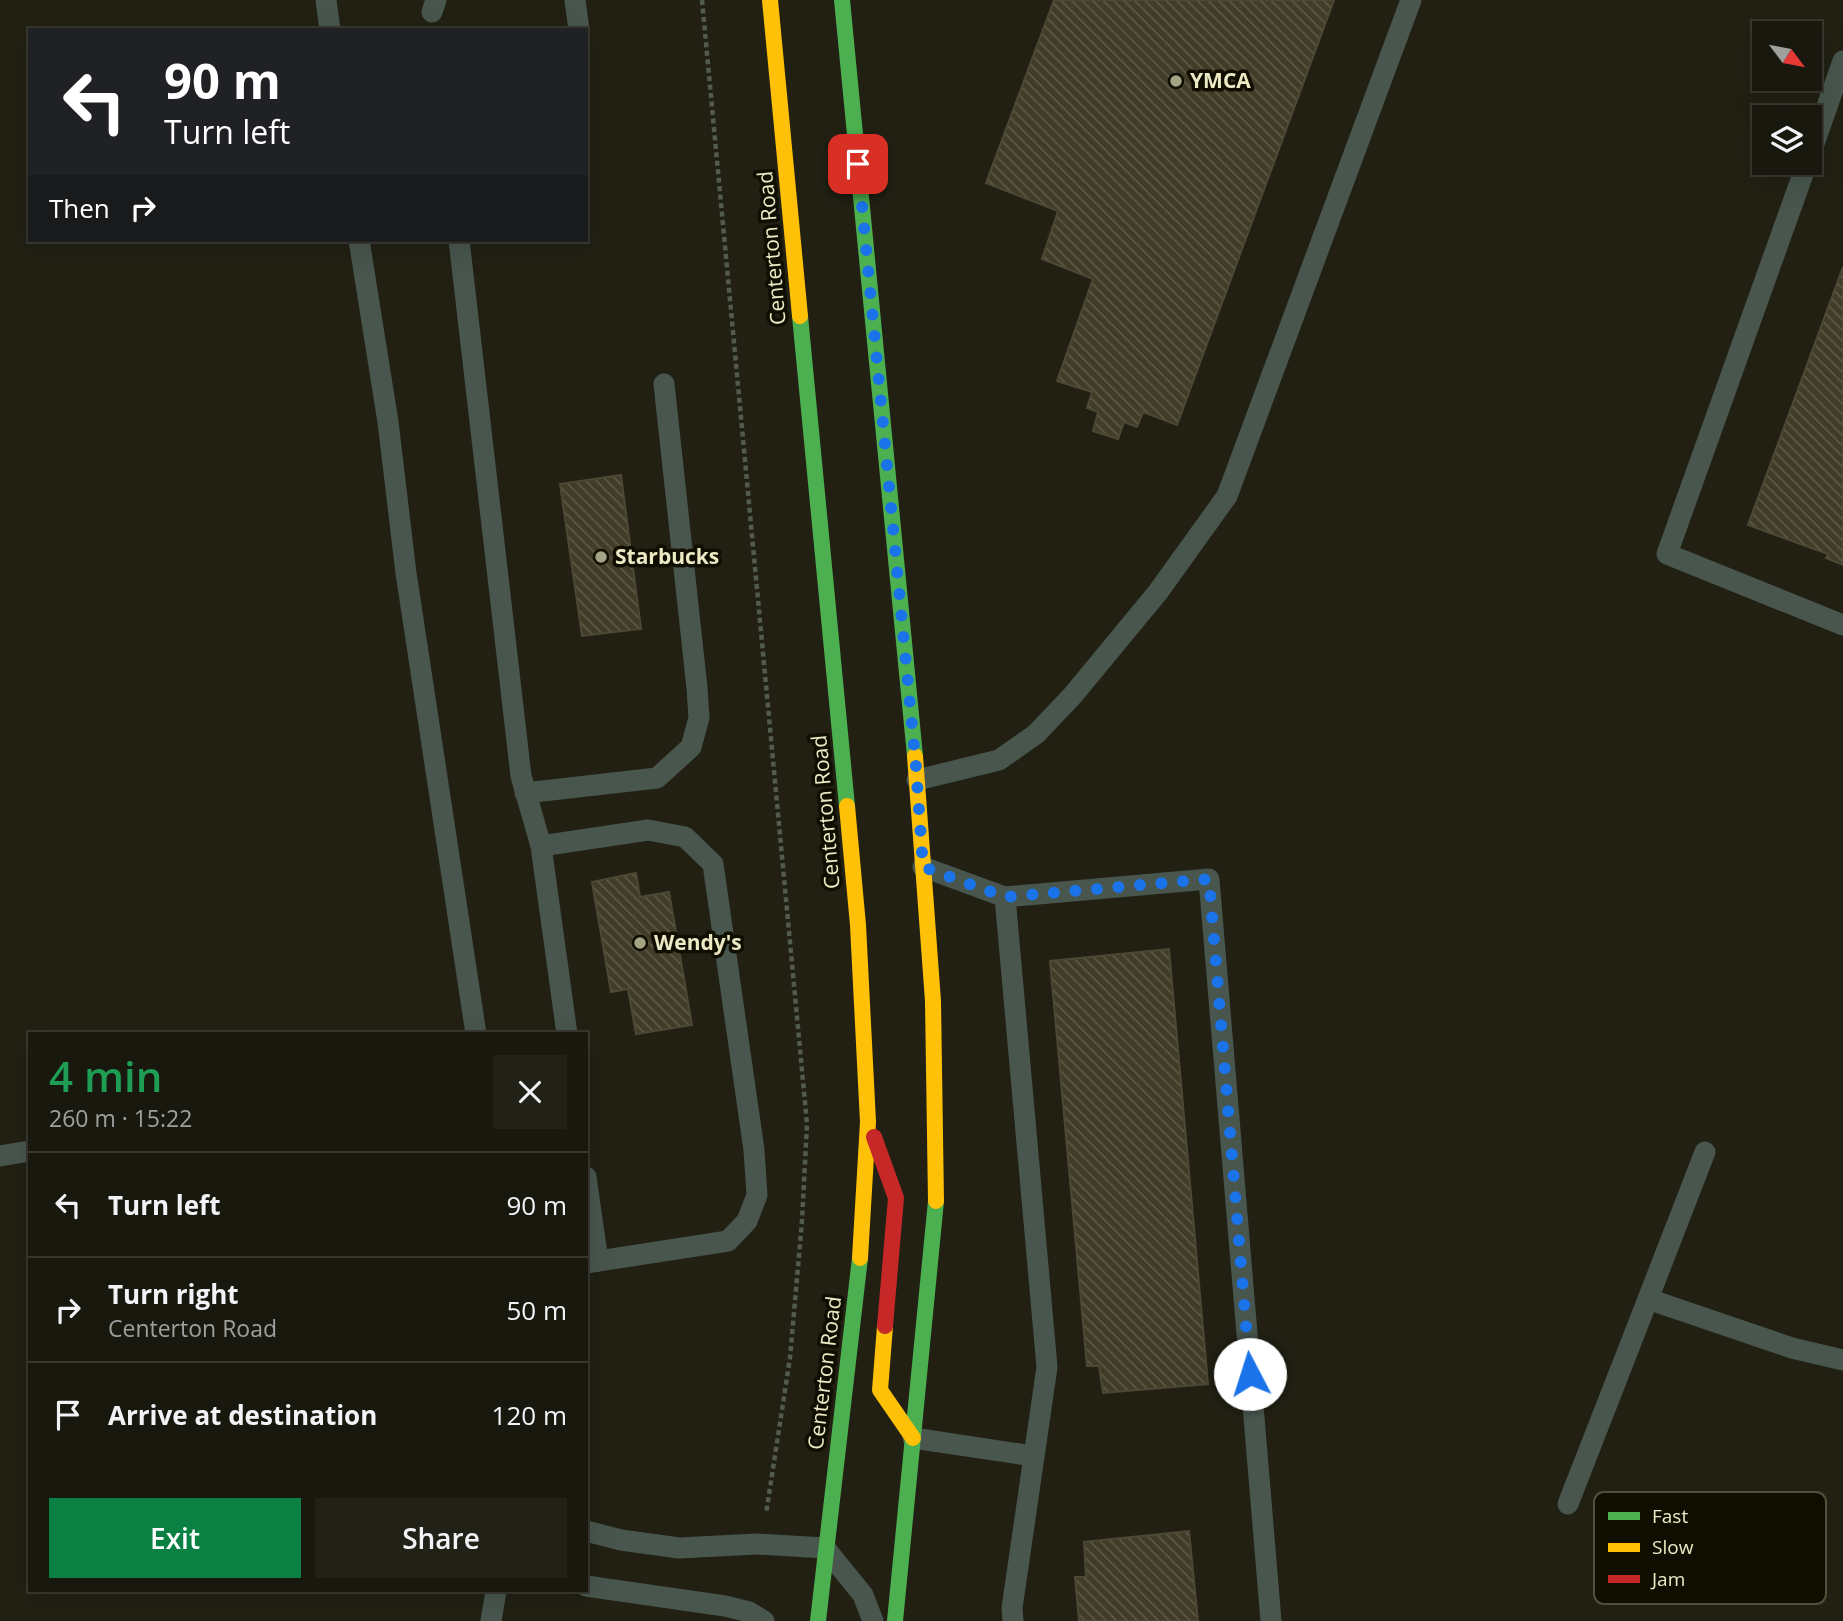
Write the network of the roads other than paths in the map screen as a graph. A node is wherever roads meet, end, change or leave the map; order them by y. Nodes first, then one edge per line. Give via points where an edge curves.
1 (326, 0) edge
2 (575, 0) edge
3 (770, 0) edge
4 (842, 0) edge
5 (1412, 0) edge
6 (330, 28) edge
7 (579, 28) edge
8 (1843, 61) edge
9 (1822, 121) edge
10 (1803, 175) edge
11 (359, 242) edge
12 (458, 242) edge
13 (664, 384) dead end
14 (1843, 625) edge
15 (917, 780) junction
16 (526, 793) junction
17 (541, 846) junction
18 (923, 867) junction
19 (1005, 897) junction
20 (477, 1032) edge
21 (567, 1032) edge
22 (869, 1122) junction
23 (28, 1151) edge
24 (1705, 1152) dead end
25 (0, 1156) edge
26 (588, 1205) edge
27 (592, 1262) edge
28 (1648, 1299) junction
29 (1843, 1360) edge
30 (913, 1438) junction
31 (1033, 1456) junction
32 (1568, 1504) dead end
33 (588, 1532) edge
34 (825, 1548) junction
35 (588, 1586) edge
36 (496, 1592) edge
37 (491, 1621) edge
38 (764, 1621) edge
39 (818, 1621) edge
40 (873, 1621) edge
41 (895, 1621) edge
42 (1013, 1621) edge
43 (1271, 1621) edge

1 - 6 lane
2 - 7 lane
3 - 22 main road, Centerton Road via 858,925
4 - 15 main road
5 - 15 lane via 1227,496 1158,592 1036,734 999,760
8 - 9 lane
10 - 14 lane via 1667,554
11 - 20 lane
12 - 16 lane
13 - 16 lane via 697,688 699,718 691,747 657,778
15 - 18 main road
16 - 17 lane
17 - 21 lane
17 - 27 lane via 648,830 685,837 713,864 752,1140 757,1195 747,1221 728,1241
18 - 19 lane
18 - 30 main road via 933,1001 937,1193
19 - 31 lane via 1047,1367
19 - 43 lane via 1209,879
22 - 30 main road via 896,1198 880,1390
22 - 34 main road, Centerton Road via 860,1261
23 - 25 lane
24 - 28 lane
26 - 27 lane
28 - 29 lane via 1792,1348
28 - 32 lane
30 - 31 lane
30 - 41 main road
31 - 42 lane
33 - 34 lane via 678,1548 757,1544
34 - 39 main road, Centerton Road
34 - 40 lane via 863,1595
35 - 38 lane via 725,1606
36 - 37 lane

